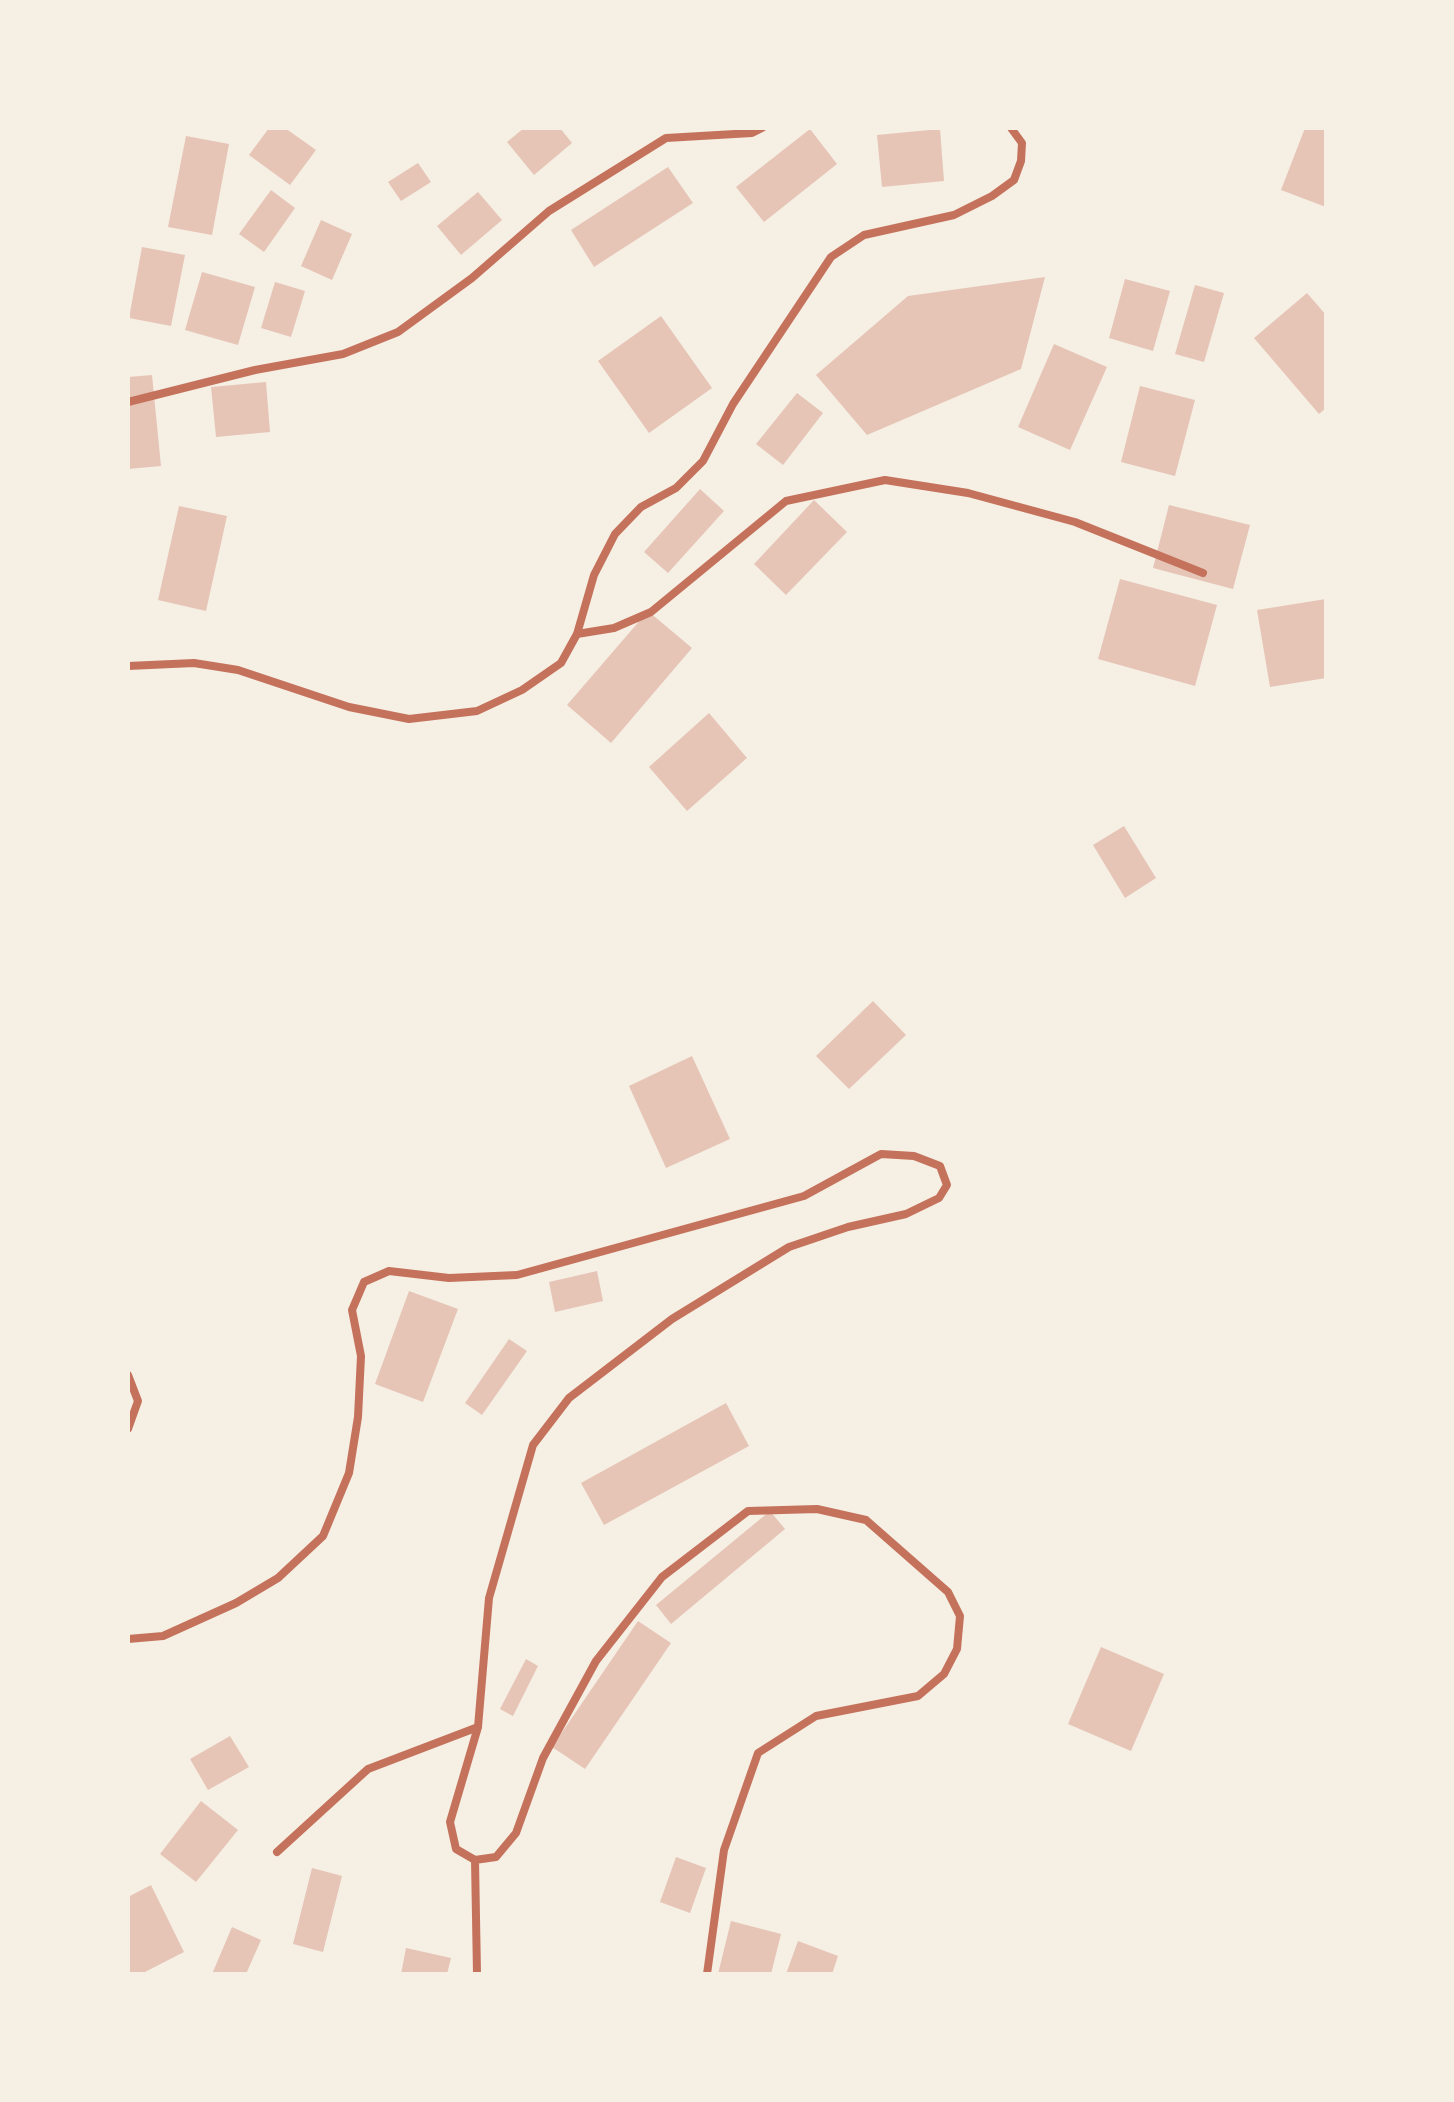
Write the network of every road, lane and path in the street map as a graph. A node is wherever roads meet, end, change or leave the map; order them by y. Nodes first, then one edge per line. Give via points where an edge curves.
1 (762, 128) edge
2 (1011, 128) edge
3 (667, 133) edge
4 (128, 402) edge
5 (1203, 573) dead end
6 (577, 634) junction
7 (128, 666) edge
8 (128, 1375) edge
9 (128, 1429) edge
10 (128, 1639) edge
11 (478, 1727) junction
12 (277, 1852) dead end
13 (475, 1860) junction
14 (477, 1974) edge
15 (707, 1974) edge

1 - 3 street via 752,133
2 - 6 street via 1022,143 1021,161 1014,180 992,196 954,215 864,235 831,257 733,404 703,461 676,488 641,507 615,534 594,575
3 - 4 street via 549,211 472,278 398,332 343,354
5 - 6 street via 1075,522 968,493 885,480 786,501 651,612 614,628
6 - 7 street via 561,663 522,690 477,711 409,719 349,707 238,670 194,663
8 - 9 street via 138,1401
10 - 11 street via 163,1636 236,1603 278,1578 323,1536 349,1473 361,1356 352,1310 364,1282 389,1271 449,1278 517,1275 804,1196 881,1154 914,1156 940,1166 947,1185 939,1198 906,1214 789,1247 672,1319 569,1398 533,1445 489,1598
11 - 12 street via 368,1769
11 - 13 street via 450,1822 456,1849
13 - 14 street
13 - 15 street via 496,1857 516,1833 543,1758 596,1661 662,1577 748,1511 817,1509 866,1520 948,1592 960,1616 957,1649 944,1674 918,1696 816,1716 758,1753 724,1850

